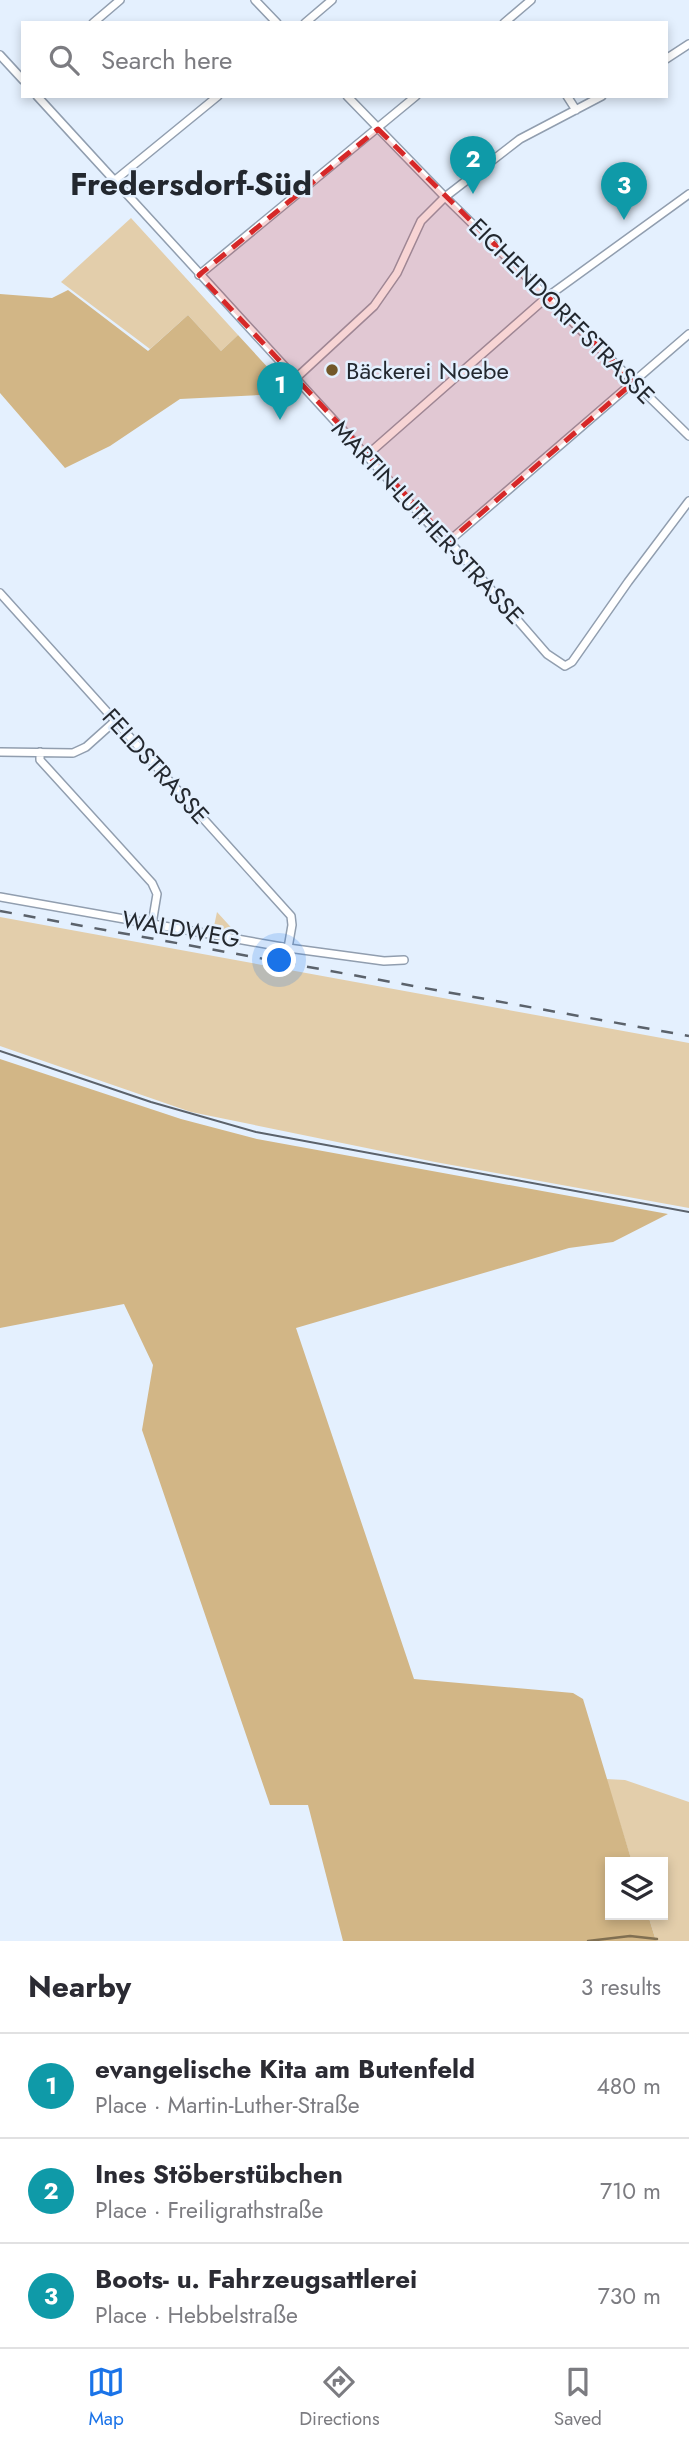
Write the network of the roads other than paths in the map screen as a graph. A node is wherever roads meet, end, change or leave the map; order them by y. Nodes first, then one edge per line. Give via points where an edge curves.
1 (120, 0) edge
2 (255, 0) edge
3 (332, 0) edge
4 (531, 0) edge
5 (95, 21) edge
6 (275, 21) edge
7 (307, 21) edge
8 (507, 21) edge
9 (689, 44) edge
10 (0, 55) edge
11 (668, 57) edge
12 (21, 78) edge
13 (39, 98) edge
14 (216, 98) edge
15 (348, 98) edge
16 (414, 98) edge
17 (567, 98) edge
18 (598, 98) edge
19 (576, 110) junction
20 (378, 129) junction
21 (114, 181) junction
22 (689, 194) edge
23 (445, 197) junction
24 (200, 275) junction
25 (547, 297) junction
26 (689, 334) edge
27 (295, 379) junction
28 (634, 382) junction
29 (689, 436) edge
30 (366, 456) junction
31 (689, 501) edge
32 (449, 541) junction
33 (0, 593) edge
34 (115, 720) junction
35 (0, 752) edge
36 (40, 752) junction
37 (0, 897) edge
38 (152, 924) junction
39 (288, 948) junction
40 (404, 960) dead end

1 - 5 street
2 - 6 street
3 - 7 street
4 - 8 street
9 - 11 street
10 - 12 street
13 - 21 street, MARTIN-LUTHER-STRASSE
14 - 21 street
15 - 20 street, EICHENDORFFSTRASSE
16 - 20 street
17 - 19 street
18 - 19 street
19 - 23 street via 520,139
20 - 23 street, EICHENDORFFSTRASSE
20 - 24 street
21 - 24 street, MARTIN-LUTHER-STRASSE
22 - 25 street
23 - 25 street, EICHENDORFFSTRASSE
23 - 27 street via 421,221 397,273 374,306
24 - 27 street, MARTIN-LUTHER-STRASSE
25 - 28 street, EICHENDORFFSTRASSE
25 - 30 street
26 - 28 street
27 - 30 street, MARTIN-LUTHER-STRASSE
28 - 29 street, EICHENDORFFSTRASSE
28 - 32 street
30 - 32 street, MARTIN-LUTHER-STRASSE
31 - 32 street, MARTIN-LUTHER-STRASSE via 565,666 547,653
33 - 34 street, FELDSTRASSE
34 - 36 street via 81,750
34 - 39 street, FELDSTRASSE via 291,916
35 - 36 street
36 - 38 street via 40,760 152,883 157,894
37 - 38 street, WALDWEG
38 - 39 street, WALDWEG
39 - 40 street, WALDWEG

